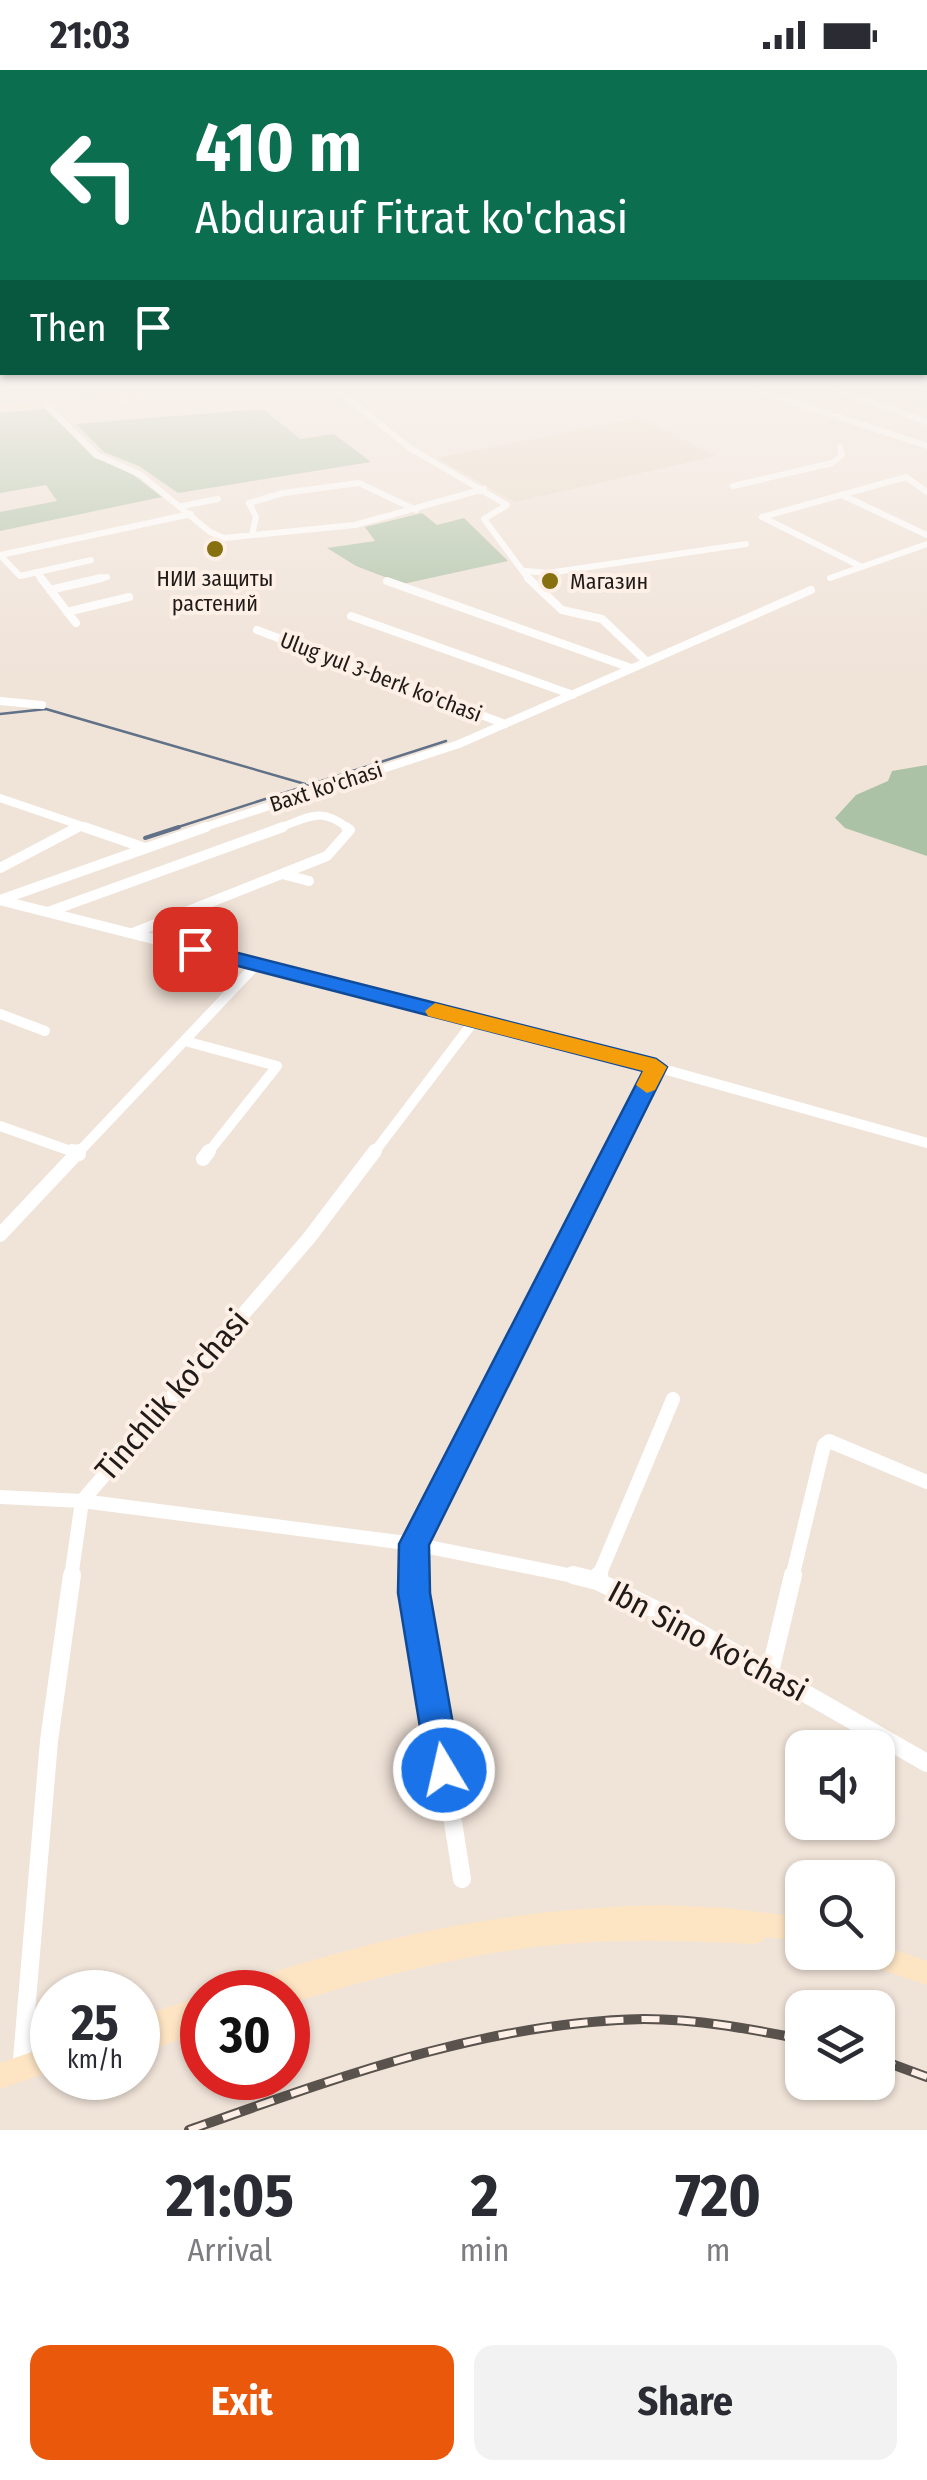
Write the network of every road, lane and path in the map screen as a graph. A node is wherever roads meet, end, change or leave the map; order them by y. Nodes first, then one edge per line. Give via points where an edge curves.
1 (154, 485) edge
2 (343, 485) edge
3 (364, 485) edge
4 (475, 485) edge
5 (737, 485) edge
6 (879, 485) edge
7 (733, 486) dead end
8 (484, 490) junction
9 (844, 496) junction
10 (218, 499) dead end
11 (182, 506) junction
12 (416, 510) junction
13 (190, 514) junction
14 (927, 534) edge
15 (252, 536) junction
16 (746, 544) dead end
17 (927, 544) edge
18 (0, 554) edge
19 (91, 560) dead end
20 (862, 567) junction
21 (526, 571) junction
22 (36, 572) junction
23 (107, 577) dead end
24 (830, 578) dead end
25 (387, 581) dead end
26 (50, 590) junction
27 (811, 590) dead end
28 (129, 597) dead end
29 (67, 612) junction
30 (351, 616) dead end
31 (76, 623) dead end
32 (258, 630) dead end
33 (646, 661) junction
34 (630, 668) junction
35 (574, 695) junction
36 (0, 700) edge
37 (42, 706) dead end
38 (505, 724) junction
39 (0, 798) edge
40 (80, 826) junction
41 (145, 848) junction
42 (0, 868) edge
43 (282, 874) junction
44 (309, 880) dead end
45 (0, 900) edge
46 (48, 912) junction
47 (133, 933) junction
48 (257, 964) junction
49 (0, 1014) edge
50 (474, 1020) junction
51 (46, 1031) dead end
52 (185, 1041) junction
53 (656, 1067) junction
54 (0, 1126) edge
55 (927, 1143) edge
56 (80, 1154) junction
57 (203, 1159) dead end
58 (0, 1235) edge
59 (673, 1399) dead end
60 (927, 1482) edge
61 (0, 1498) edge
62 (82, 1501) junction
63 (414, 1544) junction
64 (597, 1582) junction
65 (770, 1672) junction
66 (927, 1763) edge
67 (462, 1879) dead end
68 (785, 1927) edge
69 (785, 1937) edge
70 (895, 1952) edge
71 (895, 1962) edge
72 (927, 1962) edge
73 (927, 1973) edge
74 (310, 1974) edge
75 (310, 1985) edge
76 (10, 2078) edge

1 - 11 street
2 - 15 street via 249,502 256,518
3 - 12 street
4 - 8 street
5 - 7 street
6 - 9 street
8 - 12 street
8 - 21 street via 508,506 484,519
9 - 14 street
9 - 20 street via 762,516
10 - 11 street
11 - 13 street
12 - 15 street via 356,525
13 - 15 street via 216,536
13 - 18 street
16 - 21 street
17 - 20 street
18 - 22 street via 20,576
19 - 22 street
20 - 24 street
21 - 33 street via 562,610 602,619
22 - 26 street
23 - 26 street
25 - 34 street
26 - 29 street
27 - 33 street, Baxt ko'chasi
28 - 29 street
29 - 31 street
30 - 35 street
32 - 38 street, Ulug yul 3-berk ko'chasi
33 - 34 street, Baxt ko'chasi
34 - 35 street, Baxt ko'chasi
35 - 38 street, Baxt ko'chasi
36 - 37 street
38 - 41 street, Baxt ko'chasi
39 - 40 street
40 - 41 street
40 - 42 street
41 - 45 street, Baxt ko'chasi
43 - 44 street
43 - 46 street via 327,856 350,830 332,815 319,814
43 - 47 street
45 - 46 street
46 - 47 street
47 - 48 street
48 - 50 street
48 - 52 street
49 - 51 street
50 - 53 street
50 - 62 street, Tinchlik ko'chasi via 309,1238
52 - 56 street
52 - 57 street via 271,1062 278,1070
53 - 55 street
53 - 63 street
54 - 56 street
56 - 58 street
59 - 64 street
60 - 65 street via 838,1443 824,1446
61 - 62 street, Ibn Sino ko'chasi
62 - 63 street, Ibn Sino ko'chasi
62 - 76 street, Tinchlik ko'chasi
63 - 64 street, Ibn Sino ko'chasi
63 - 67 street via 414,1593
64 - 65 street, Ibn Sino ko'chasi
65 - 66 street, Ibn Sino ko'chasi
68 - 74 main road via 668,1916 524,1924 474,1930
69 - 75 main road via 707,1928 524,1934
70 - 72 main road
71 - 73 main road

